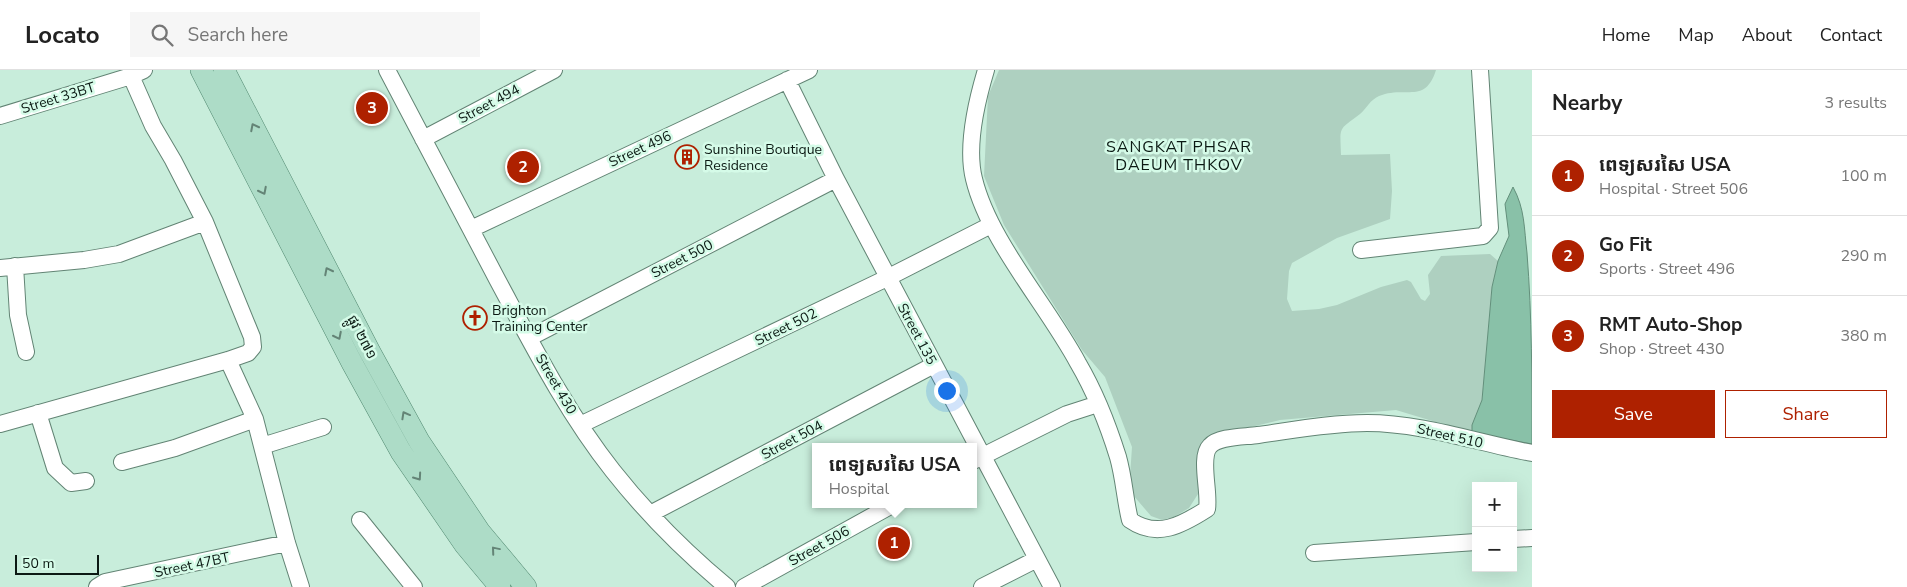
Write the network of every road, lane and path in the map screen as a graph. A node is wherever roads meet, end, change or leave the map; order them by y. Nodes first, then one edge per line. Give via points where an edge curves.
1 (201, 70) edge
2 (224, 70) edge
3 (387, 70) edge
4 (554, 70) edge
5 (809, 70) edge
6 (986, 70) edge
7 (1480, 70) edge
8 (138, 73) edge
9 (787, 80) junction
10 (0, 116) edge
11 (424, 139) junction
12 (836, 180) junction
13 (205, 222) junction
14 (991, 225) junction
15 (471, 229) junction
16 (1360, 250) dead end
17 (7, 267) edge
18 (887, 278) junction
19 (529, 338) junction
20 (26, 352) dead end
21 (228, 360) junction
22 (934, 365) junction
23 (1098, 404) junction
24 (38, 413) junction
25 (255, 419) junction
26 (0, 424) edge
27 (580, 425) junction
28 (323, 427) dead end
29 (971, 443) edge
30 (262, 446) junction
31 (1532, 453) edge
32 (978, 458) edge
33 (122, 462) dead end
34 (86, 481) dead end
35 (887, 508) edge
36 (650, 514) junction
37 (360, 520) dead end
38 (1532, 538) edge
39 (1517, 539) edge
40 (1472, 542) edge
41 (287, 543) junction
42 (1314, 553) dead end
43 (1037, 559) junction
44 (97, 587) edge
45 (302, 587) edge
46 (414, 587) edge
47 (500, 587) edge
48 (526, 587) edge
49 (727, 587) edge
50 (744, 587) edge
51 (982, 587) edge
52 (1052, 587) edge

1 -> 47 main road, ផ្លូវ ២៧១ via 401,452 465,545
48 -> 2 main road, ផ្លូវ ២៧១ via 480,532 419,441
3 - 11 street, Street 430
4 - 11 street, Street 494
5 - 9 street, Street 496
6 - 14 street via 977,100 972,157 973,178
7 - 16 street via 1488,232 1483,236
8 - 10 street, Street 33BT
8 - 13 street via 153,126
9 - 12 street, Street 135
9 - 15 street, Street 496
11 - 15 street, Street 430
12 - 18 street, Street 135
12 - 19 street, Street 500
13 - 17 street via 119,254
13 - 21 street via 252,337 253,347 248,353
14 - 18 street, Street 502
14 - 23 street via 1079,363
15 - 19 street, Street 430
17 - 20 street
18 - 22 street, Street 135
18 - 27 street, Street 502
19 - 27 street, Street 430
21 - 24 street
21 - 25 street
22 - 29 street, Street 135
22 - 36 street, Street 504
23 - 31 street, Street 510 via 1118,457 1130,520 1141,528 1154,531 1186,522 1207,509 1206,452 1211,444 1228,439 1368,423 1406,426
23 - 32 street via 1067,414
24 - 26 street
24 - 34 street via 55,468 71,483
25 - 30 street
25 - 33 street via 175,448
27 - 36 street, Street 430 via 613,472
28 - 30 street
30 - 41 street
32 - 43 street, Street 135
35 - 50 street, Street 506
36 - 49 street, Street 430 via 690,556
37 - 46 street
38 - 39 street
40 - 42 street
41 - 44 street, Street 47BT via 105,582
41 - 45 street
43 - 51 street
43 - 52 street, Street 135

